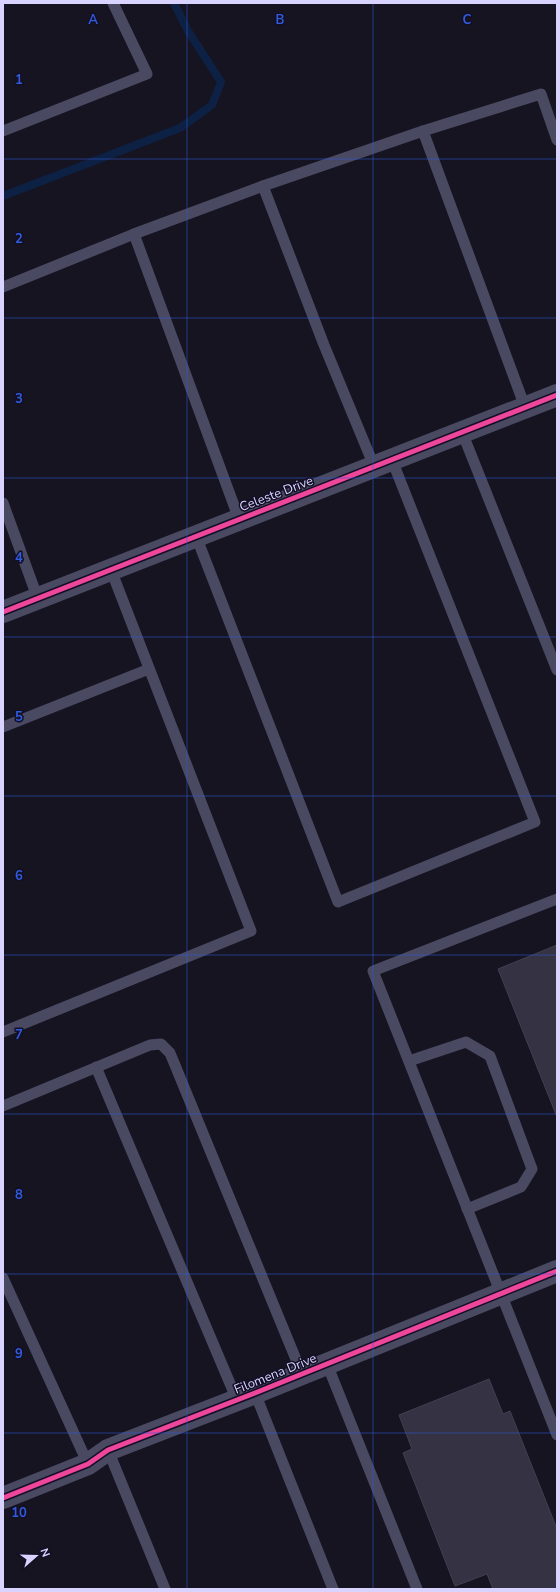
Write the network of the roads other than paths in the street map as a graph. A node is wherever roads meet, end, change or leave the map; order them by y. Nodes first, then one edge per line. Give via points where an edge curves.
1 (113, 3) edge
2 (3, 131) edge
3 (423, 131) junction
4 (557, 140) edge
5 (263, 186) junction
6 (134, 234) junction
7 (3, 287) edge
8 (557, 395) edge
9 (525, 407) junction
10 (462, 432) junction
11 (383, 463) junction
12 (3, 504) edge
13 (239, 519) junction
14 (196, 536) junction
15 (111, 570) junction
16 (38, 599) junction
17 (3, 612) edge
18 (149, 669) junction
19 (557, 670) edge
20 (3, 726) edge
21 (557, 899) edge
22 (3, 1032) edge
23 (409, 1061) junction
24 (96, 1067) junction
25 (3, 1106) edge
26 (467, 1209) junction
27 (557, 1271) edge
28 (3, 1278) edge
29 (501, 1294) junction
30 (327, 1364) junction
31 (302, 1374) junction
32 (246, 1397) junction
33 (557, 1435) edge
34 (108, 1450) junction
35 (88, 1464) junction
36 (3, 1498) edge
37 (165, 1589) edge
38 (333, 1589) edge
39 (417, 1589) edge

1 - 2 lane via 147,74
3 - 4 lane via 541,94
3 - 5 lane
3 - 9 lane
5 - 6 lane
5 - 11 lane via 324,344
6 - 7 lane
6 - 13 lane
8 - 9 street, Celeste Drive
9 - 10 street, Celeste Drive
10 - 11 street, Celeste Drive
10 - 19 lane
11 - 13 street, Celeste Drive
11 - 14 lane via 535,822 338,902
12 - 16 lane
13 - 14 street, Celeste Drive
14 - 15 street, Celeste Drive
15 - 16 street, Celeste Drive
15 - 18 lane
16 - 17 street, Celeste Drive
18 - 20 lane
18 - 22 lane via 251,931
21 - 23 lane via 373,971
23 - 26 lane
23 - 26 lane via 466,1042 490,1056 532,1169 521,1187
24 - 25 lane
24 - 31 lane via 150,1045 161,1044 170,1053
24 - 32 lane
26 - 29 lane
27 - 29 street, Filomena Drive
28 - 35 lane
29 - 30 street, Filomena Drive
29 - 33 lane
30 - 31 street, Filomena Drive
30 - 39 lane
31 - 32 street, Filomena Drive
32 - 34 street, Filomena Drive
32 - 38 lane
34 - 35 street, Filomena Drive
34 - 37 lane
35 - 36 street, Filomena Drive

